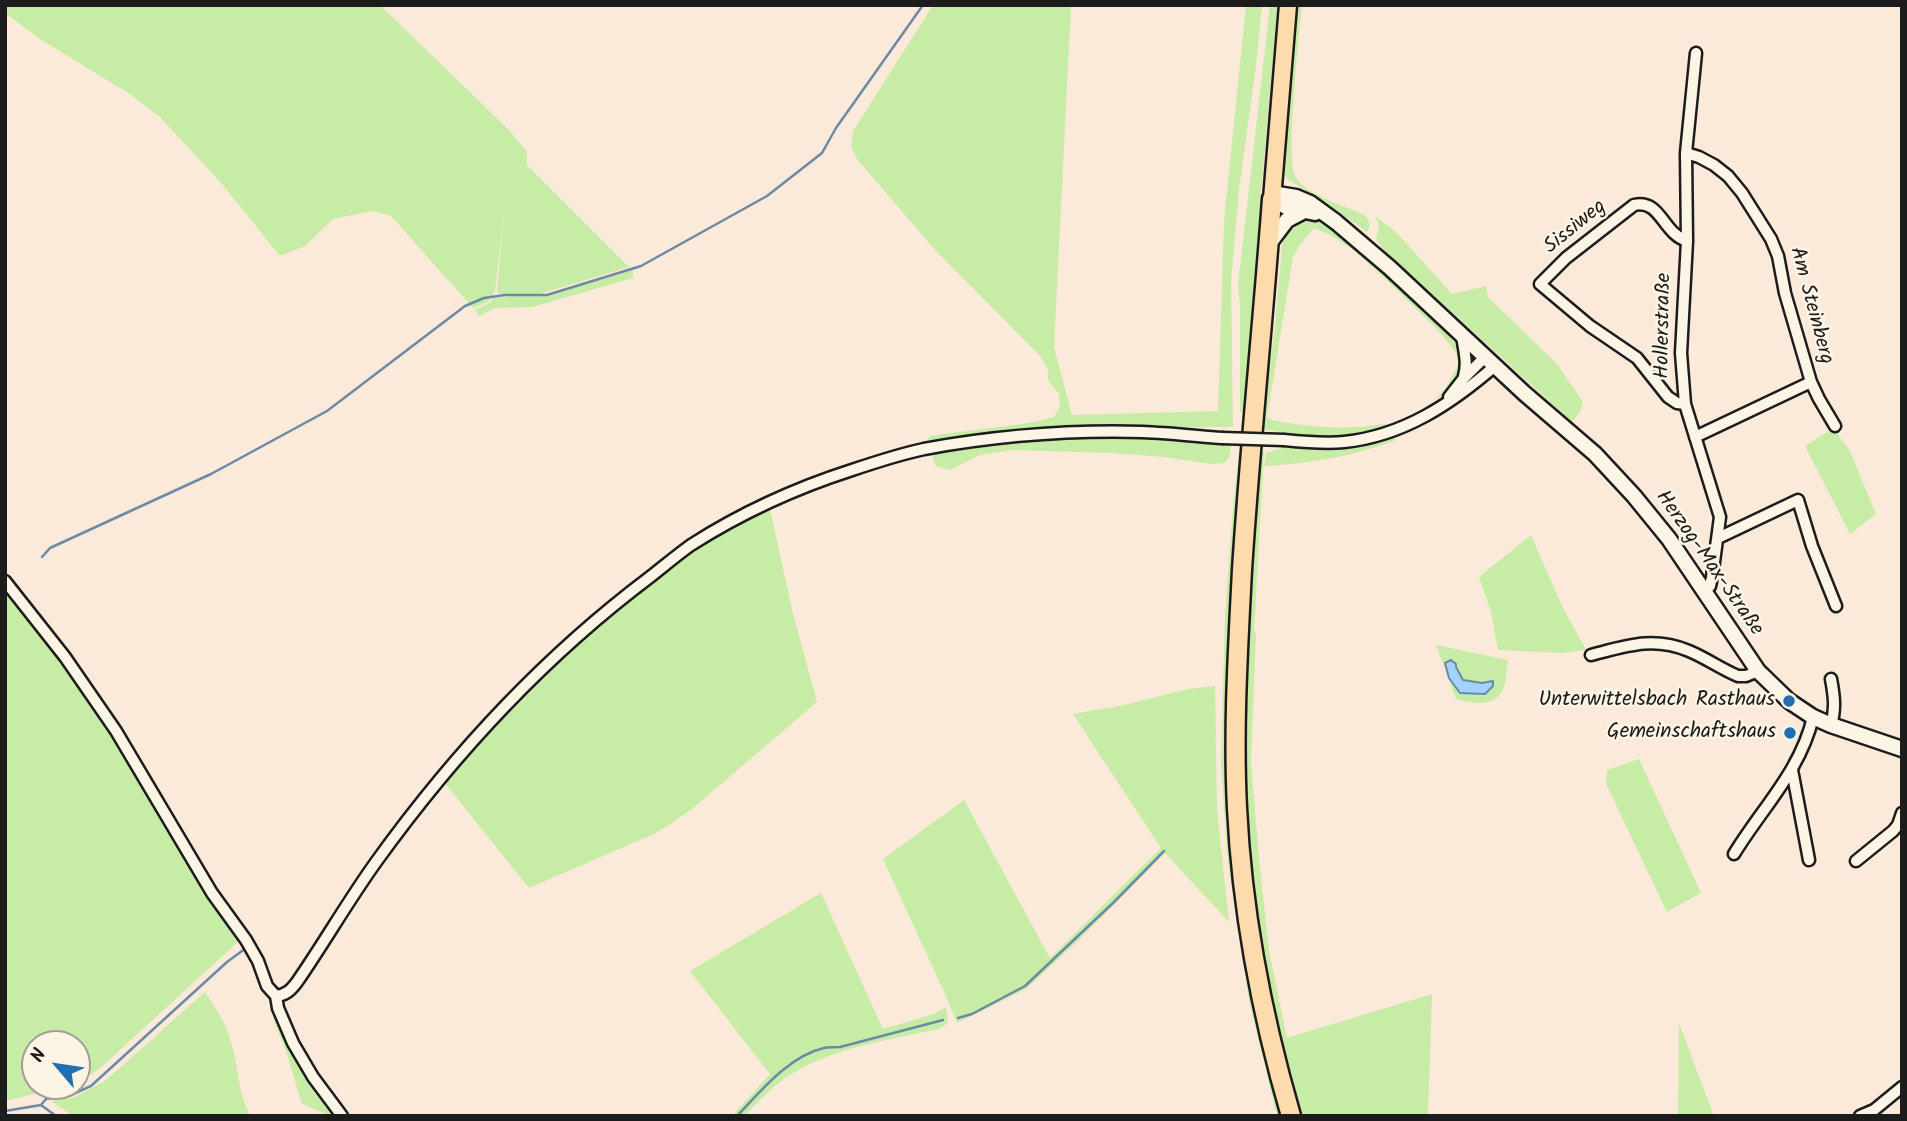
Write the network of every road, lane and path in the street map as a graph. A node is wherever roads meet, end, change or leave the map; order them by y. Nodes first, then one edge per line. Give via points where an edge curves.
1 (1288, 5) edge
2 (1696, 53) dead end
3 (1686, 153) junction
4 (1272, 196) junction
5 (1306, 211) junction
6 (1336, 222) junction
7 (1687, 241) junction
8 (1268, 245) junction
9 (1462, 335) junction
10 (1490, 362) junction
11 (1463, 379) junction
12 (1811, 382) junction
13 (1685, 404) junction
14 (1440, 408) junction
15 (1835, 426) dead end
16 (1695, 437) junction
17 (1717, 538) junction
18 (5, 580) edge
19 (1705, 591) junction
20 (1836, 606) dead end
21 (1591, 655) dead end
22 (1758, 671) junction
23 (1830, 679) dead end
24 (1813, 717) junction
25 (1831, 725) junction
26 (1902, 749) edge
27 (1791, 771) junction
28 (1902, 813) edge
29 (1734, 854) dead end
30 (1809, 860) dead end
31 (1856, 861) dead end
32 (276, 996) junction
33 (1902, 1087) edge
34 (342, 1116) edge
35 (1292, 1116) edge
36 (1860, 1116) edge

1 - 4 main road
2 - 3 street, Hollerstraße
3 - 7 street, Hollerstraße
3 - 12 street, Am Steinberg via 1728,176 1771,239
4 - 5 main road
4 - 6 main road via 1296,197
4 - 8 highway
5 - 6 main road
5 - 8 main road via 1287,220
6 - 9 main road, Herzog-Max-Straße
7 - 13 street, Hollerstraße via 1681,353
7 - 13 street, Sissiweg via 1673,234 1649,205 1634,205 1540,284 1637,358 1668,397
8 - 35 highway via 1236,666 1235,763 1241,859 1254,954
9 - 10 main road, Herzog-Max-Straße
9 - 11 street
10 - 11 street
10 - 14 street via 1472,386
10 - 19 main road, Herzog-Max-Straße via 1622,482
11 - 14 street
12 - 15 street, Am Steinberg
12 - 16 street, Am Steinberg
13 - 16 street, Hollerstraße
14 - 32 street, bridge via 1410,425 1345,442 1141,432 985,439 895,456 818,481 732,521 630,592 515,697 460,755 374,864 290,991
16 - 17 street, Hollerstraße via 1720,517
17 - 19 street, Hollerstraße via 1710,586
17 - 20 street via 1798,500
18 - 32 street via 116,731
19 - 22 main road, Herzog-Max-Straße
21 - 22 street via 1628,644 1659,643 1689,651 1738,676
22 - 24 main road, Herzog-Max-Straße
23 - 25 street via 1835,701
24 - 25 main road, Herzog-Max-Straße
24 - 27 street
25 - 26 main road, Herzog-Max-Straße
27 - 29 street
27 - 30 street
28 - 31 street via 1893,831
32 - 34 street via 293,1043
33 - 36 street

